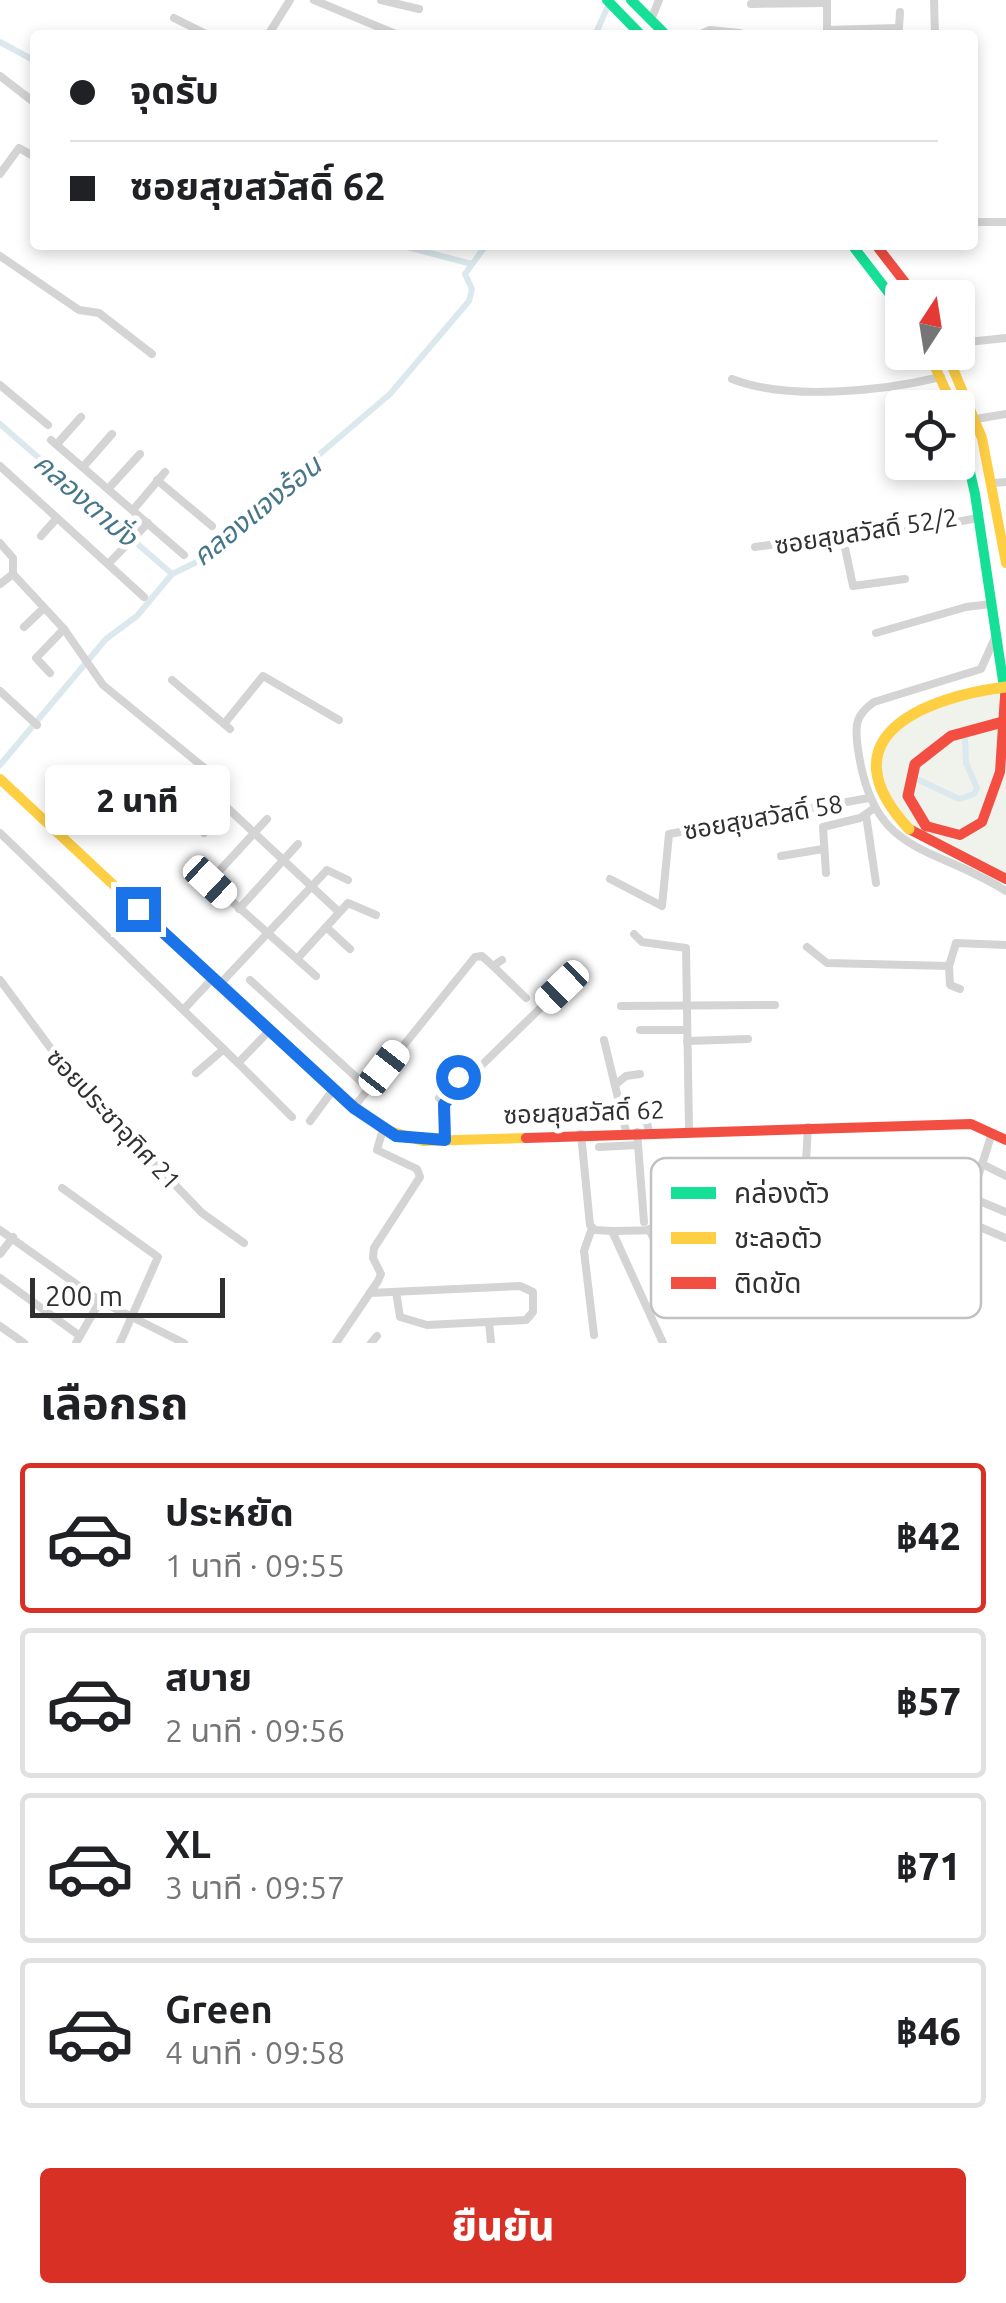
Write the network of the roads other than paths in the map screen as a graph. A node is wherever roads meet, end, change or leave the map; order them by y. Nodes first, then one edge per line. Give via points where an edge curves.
1 (290, 0) edge
2 (314, 0) edge
3 (381, 0) edge
4 (607, 0) edge
5 (631, 0) edge
6 (658, 0) edge
7 (934, 0) edge
8 (827, 1) edge
9 (751, 4) dead end
10 (420, 8) dead end
11 (900, 12) dead end
12 (174, 18) dead end
13 (651, 20) junction
14 (198, 30) edge
15 (271, 30) edge
16 (386, 30) edge
17 (636, 30) edge
18 (661, 30) edge
19 (827, 30) edge
20 (863, 30) edge
21 (935, 30) edge
22 (0, 76) edge
23 (30, 99) edge
24 (30, 154) edge
25 (0, 174) edge
26 (978, 222) edge
27 (1006, 222) edge
28 (856, 250) edge
29 (880, 250) edge
30 (0, 256) edge
31 (903, 280) edge
32 (885, 288) edge
33 (1006, 338) edge
34 (975, 341) edge
35 (152, 354) dead end
36 (937, 370) edge
37 (954, 370) edge
38 (941, 377) junction
39 (732, 379) dead end
40 (0, 385) edge
41 (946, 390) edge
42 (1006, 414) edge
43 (80, 417) dead end
44 (976, 419) junction
45 (48, 426) dead end
46 (112, 434) dead end
47 (140, 454) dead end
48 (0, 466) edge
49 (83, 467) junction
50 (165, 472) dead end
51 (158, 480) junction
52 (970, 480) edge
53 (1000, 483) edge
54 (108, 489) junction
55 (132, 510) junction
56 (1002, 510) edge
57 (978, 516) junction
58 (58, 518) junction
59 (148, 524) junction
60 (212, 526) dead end
61 (42, 536) dead end
62 (0, 543) edge
63 (756, 547) dead end
64 (184, 555) dead end
65 (1006, 562) edge
66 (108, 564) junction
67 (13, 574) junction
68 (905, 580) dead end
69 (0, 584) edge
70 (144, 597) dead end
71 (991, 604) junction
72 (44, 608) junction
73 (24, 627) dead end
74 (64, 629) junction
75 (876, 633) dead end
76 (996, 634) junction
77 (50, 673) dead end
78 (172, 680) dead end
79 (1006, 693) edge
80 (1, 694) edge
81 (339, 720) dead end
82 (1006, 722) edge
83 (36, 725) dead end
84 (213, 775) dead end
85 (0, 779) edge
86 (869, 798) junction
87 (870, 812) junction
88 (267, 818) dead end
89 (255, 832) junction
90 (0, 833) edge
91 (204, 833) dead end
92 (298, 844) dead end
93 (823, 849) junction
94 (781, 856) dead end
95 (284, 860) junction
96 (191, 865) dead end
97 (826, 873) dead end
98 (610, 879) dead end
99 (348, 880) dead end
100 (1006, 880) edge
101 (210, 882) junction
102 (876, 882) dead end
103 (312, 886) junction
104 (1006, 892) edge
105 (240, 909) junction
106 (340, 912) junction
107 (376, 915) dead end
108 (326, 927) junction
109 (634, 934) dead end
110 (266, 936) junction
111 (1006, 945) edge
112 (808, 947) dead end
113 (350, 949) dead end
114 (297, 959) junction
115 (502, 960) dead end
116 (493, 966) junction
117 (949, 966) junction
118 (316, 976) dead end
119 (0, 980) edge
120 (250, 980) dead end
121 (216, 982) junction
122 (562, 987) dead end
123 (960, 989) dead end
124 (526, 998) dead end
125 (686, 1004) junction
126 (775, 1005) dead end
127 (621, 1006) dead end
128 (186, 1007) dead end
129 (640, 1030) dead end
130 (687, 1030) junction
131 (269, 1031) junction
132 (748, 1039) dead end
133 (604, 1040) dead end
134 (687, 1041) junction
135 (224, 1049) junction
136 (238, 1064) junction
137 (196, 1073) dead end
138 (640, 1074) dead end
139 (468, 1078) junction
140 (615, 1085) junction
141 (368, 1088) junction
142 (333, 1090) junction
143 (439, 1098) dead end
144 (354, 1108) junction
145 (638, 1116) dead end
146 (292, 1117) dead end
147 (310, 1121) dead end
148 (808, 1127) junction
149 (383, 1129) junction
150 (689, 1130) junction
151 (637, 1131) junction
152 (582, 1134) junction
153 (992, 1134) junction
154 (445, 1140) junction
155 (1006, 1140) edge
156 (638, 1146) junction
157 (599, 1147) dead end
158 (806, 1158) edge
159 (982, 1164) junction
160 (981, 1167) edge
161 (1006, 1176) edge
162 (62, 1188) dead end
163 (981, 1202) edge
164 (1006, 1212) edge
165 (646, 1226) junction
166 (981, 1227) edge
167 (592, 1228) junction
168 (651, 1228) edge
169 (0, 1230) edge
170 (612, 1231) junction
171 (651, 1236) edge
172 (13, 1237) junction
173 (1006, 1238) edge
174 (244, 1243) dead end
175 (0, 1254) edge
176 (0, 1278) edge
177 (396, 1292) junction
178 (370, 1293) junction
179 (100, 1301) junction
180 (651, 1317) edge
181 (132, 1318) junction
182 (652, 1318) edge
183 (489, 1322) junction
184 (0, 1326) edge
185 (594, 1335) dead end
186 (78, 1340) edge
187 (24, 1343) edge
188 (120, 1343) edge
189 (184, 1343) edge
190 (336, 1343) edge
191 (491, 1343) edge
192 (663, 1343) edge

1 - 15 street
2 - 16 street
3 - 10 street
4 - 17 main road
5 - 13 main road
6 - 13 street
7 - 21 street
8 - 9 street
8 - 19 street
11 - 20 street via 899,28
12 - 14 street
13 - 18 main road
22 - 23 street
24 - 25 street via 19,148
26 - 27 street
28 - 32 main road
29 - 31 main road
30 - 35 street via 79,310 99,312
33 - 34 street
36 - 38 main road
37 - 44 main road
38 - 39 street via 831,392 764,389
38 - 41 main road
40 - 45 street
42 - 44 street
43 - 49 street via 54,442
44 - 53 main road
46 - 49 street
47 - 54 street
48 - 58 street
49 - 54 street
50 - 51 street
51 - 55 street
51 - 60 street
52 - 57 main road
53 - 56 main road
54 - 55 street
55 - 59 street
56 - 65 main road
57 - 63 street, ซอยสุขสวัสดิ์ 52/2
57 - 68 street via 844,543 854,586
57 - 71 main road
58 - 61 street
58 - 66 street
59 - 64 street
59 - 66 street
62 - 67 street via 13,558
66 - 70 street
67 - 69 street
67 - 72 street
71 - 75 street
71 - 76 main road
72 - 73 street
72 - 74 street
74 - 77 street via 36,658
74 - 84 street via 86,667
76 - 79 main road
76 - 86 street via 981,669 886,697 860,713 856,738
78 - 81 street via 227,726 263,676
79 - 82 main road, bridge via 1005,776 999,803 964,834 926,826 908,796 915,764 951,736
79 - 100 main road, bridge via 929,702 898,720 875,765 880,791 909,829
80 - 83 street
85 - 121 main road, ซอยสุขสวัสดิ์ 62
86 - 87 street
86 - 98 street, ซอยสุขสวัสดิ์ 58 via 669,834 662,906
87 - 93 street via 822,827
87 - 102 street
87 - 104 street via 900,838
88 - 89 street
89 - 91 street via 223,804
89 - 95 street
89 - 101 street
90 - 135 street
92 - 95 street
93 - 94 street
93 - 97 street
95 - 103 street
95 - 105 street
96 - 101 street
99 - 103 street via 330,869
101 - 105 street
103 - 106 street
103 - 110 street
105 - 110 street
106 - 107 street via 350,902
106 - 108 street
108 - 113 street
108 - 114 street
109 - 125 street via 642,942 686,948
110 - 114 street
110 - 121 street
111 - 117 street via 956,943
112 - 117 street via 827,963
114 - 118 street
115 - 116 street
116 - 124 street
116 - 141 street via 475,957
117 - 123 street via 950,985
119 - 174 street, ซอยประชาอุทิศ 21 via 72,1077 202,1213
120 - 141 street
121 - 128 street
121 - 131 main road, ซอยสุขสวัสดิ์ 62
122 - 139 street
125 - 126 street
125 - 127 street
125 - 130 street
129 - 130 street
130 - 134 street
131 - 136 street
131 - 142 main road, ซอยสุขสวัสดิ์ 62
132 - 134 street
133 - 140 street
134 - 150 street
135 - 136 street
135 - 137 street
136 - 146 street
138 - 140 street
139 - 143 street via 461,1076
139 - 154 street via 444,1104
140 - 151 street
141 - 144 street
142 - 144 main road, ซอยสุขสวัสดิ์ 62
142 - 147 street
144 - 149 main road, ซอยสุขสวัสดิ์ 62
145 - 151 street via 648,1123
148 - 150 main road, ซอยสุขสวัสดิ์ 62
148 - 153 main road, ซอยสุขสวัสดิ์ 62 via 971,1124
148 - 158 street
149 - 154 main road, ซอยสุขสวัสดิ์ 62 via 411,1140
149 - 178 street via 377,1150 417,1169 420,1177 374,1248 382,1274
150 - 151 main road, ซอยสุขสวัสดิ์ 62
151 - 152 main road, ซอยสุขสวัสดิ์ 62
151 - 156 street
152 - 154 main road, ซอยสุขสวัสดิ์ 62
152 - 167 street
153 - 155 main road, ซอยสุขสวัสดิ์ 62
153 - 159 street
156 - 157 street
156 - 165 street
159 - 160 street
159 - 161 street
162 - 181 street via 158,1257
163 - 164 street
165 - 168 street
165 - 170 street
165 - 171 street
166 - 173 street
167 - 170 street
167 - 185 street via 584,1252
169 - 172 street
170 - 180 street
172 - 175 street
172 - 179 street
176 - 186 street
177 - 178 street
177 - 183 street via 398,1313 407,1321
177 - 183 street via 520,1286 532,1292 531,1317
178 - 190 street
179 - 181 street
179 - 186 street
181 - 188 street
181 - 189 street
182 - 192 street
183 - 191 street
184 - 187 street

